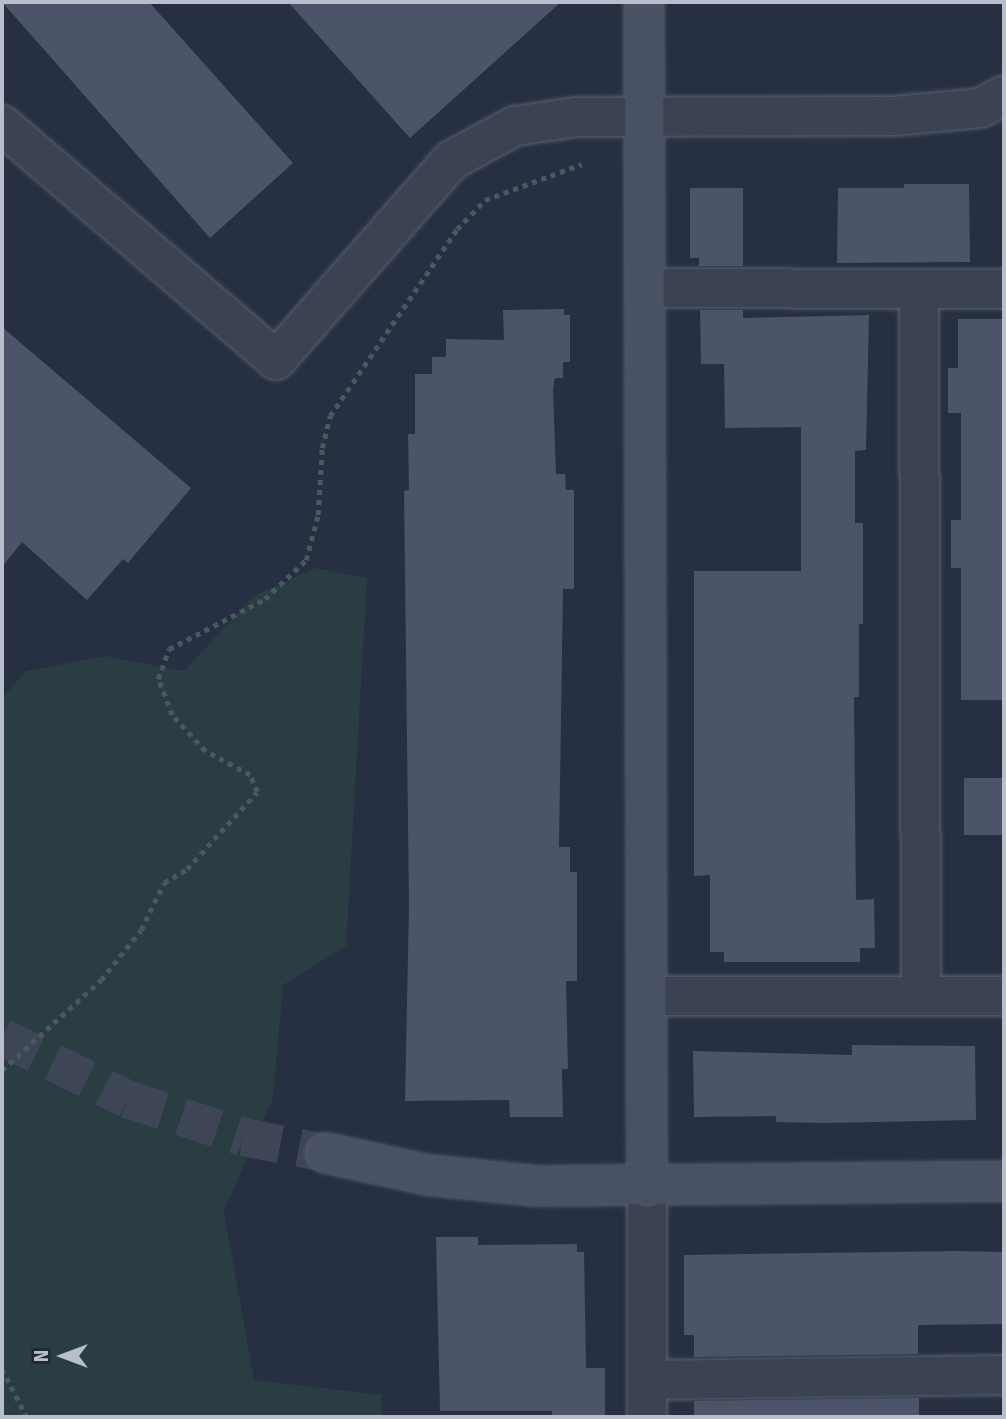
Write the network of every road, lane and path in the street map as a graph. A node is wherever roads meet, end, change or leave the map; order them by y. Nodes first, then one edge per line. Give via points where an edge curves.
1 (644, 2) edge
2 (1004, 95) edge
3 (645, 117) junction
4 (2, 125) edge
5 (592, 160) dead end
6 (645, 288) junction
7 (1004, 289) edge
8 (919, 291) junction
9 (650, 996) junction
10 (921, 996) junction
11 (1004, 996) edge
12 (2, 1070) edge
13 (326, 1153) tunnel mouth
14 (1004, 1181) edge
15 (648, 1188) junction
16 (2, 1369) edge
17 (1004, 1375) edge
18 (647, 1380) junction
19 (27, 1417) edge
20 (647, 1417) edge

1 - 3 street
2 - 3 street via 980,108 894,116
3 - 4 street via 577,117 515,126 452,160 276,360
3 - 6 street
5 - 12 path via 485,200 457,229 330,416 322,448 318,515 306,561 265,599 169,649 158,680 173,715 205,751 250,775 257,792 187,869 164,883 141,930 101,980
6 - 8 street
6 - 9 street
7 - 8 street
8 - 10 street
9 - 10 street
9 - 15 street
10 - 11 street
13 - 15 street via 429,1175 536,1186
14 - 15 street
15 - 18 street
16 - 19 path
17 - 18 street
18 - 20 street

